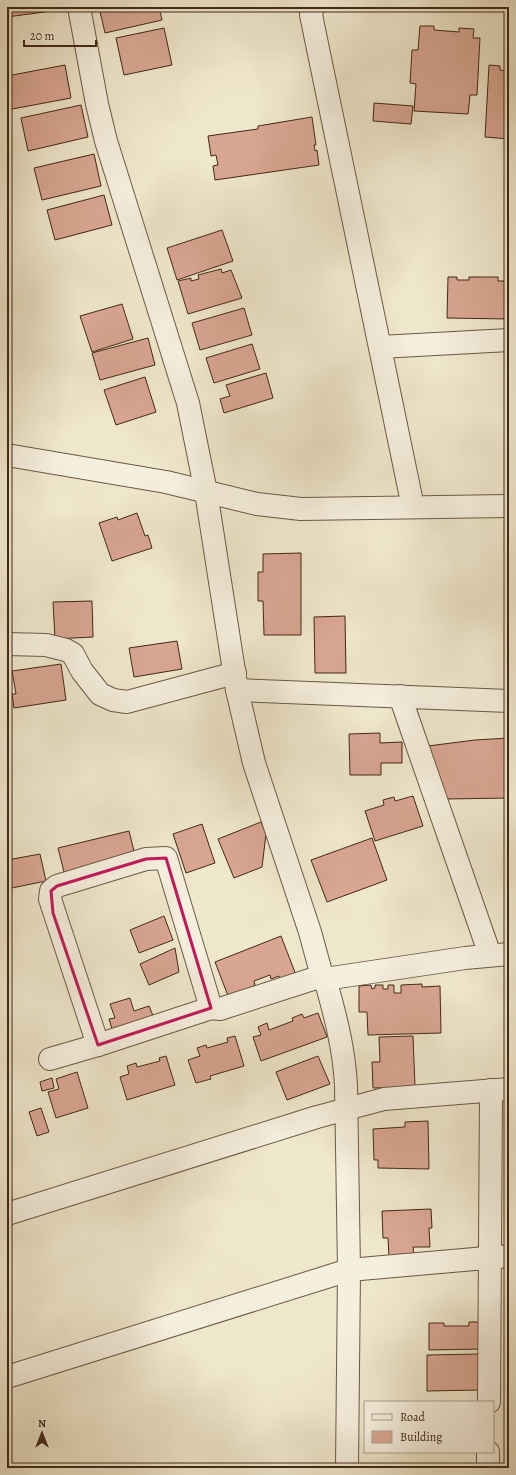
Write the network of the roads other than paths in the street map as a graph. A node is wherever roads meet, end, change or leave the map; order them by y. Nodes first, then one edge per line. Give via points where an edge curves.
1 (79, 7) edge
2 (313, 7) edge
3 (509, 340) edge
4 (380, 347) junction
5 (7, 455) edge
6 (206, 492) junction
7 (509, 506) edge
8 (413, 507) junction
9 (7, 644) edge
10 (236, 681) junction
11 (400, 696) junction
12 (509, 701) edge
13 (499, 955) edge
14 (323, 978) junction
15 (211, 1008) junction
16 (98, 1045) junction
17 (50, 1059) dead end
18 (500, 1090) edge
19 (346, 1109) junction
20 (7, 1214) edge
21 (500, 1256) edge
22 (349, 1270) junction
23 (7, 1377) edge
24 (489, 1401) edge
25 (488, 1453) edge
26 (347, 1468) edge
27 (488, 1468) edge

1 - 6 street via 106,141 188,404
2 - 4 street via 311,15
3 - 4 street
4 - 8 street
5 - 6 street via 166,482
6 - 8 street via 257,504 301,509
6 - 10 street
7 - 8 street
9 - 10 street via 46,645 66,650 73,654 82,671 100,694 113,700 127,702
10 - 11 street
10 - 14 street via 254,763
11 - 12 street
11 - 13 street
13 - 14 street
14 - 15 street via 220,1009
14 - 19 street via 339,1030 345,1062
15 - 16 street
15 - 16 street via 166,858 146,859 57,886 51,892 50,899
16 - 17 street
18 - 19 street via 384,1099
18 - 21 street
19 - 20 street
19 - 22 street
21 - 22 street
21 - 24 street
22 - 23 street
22 - 26 street
25 - 27 street

